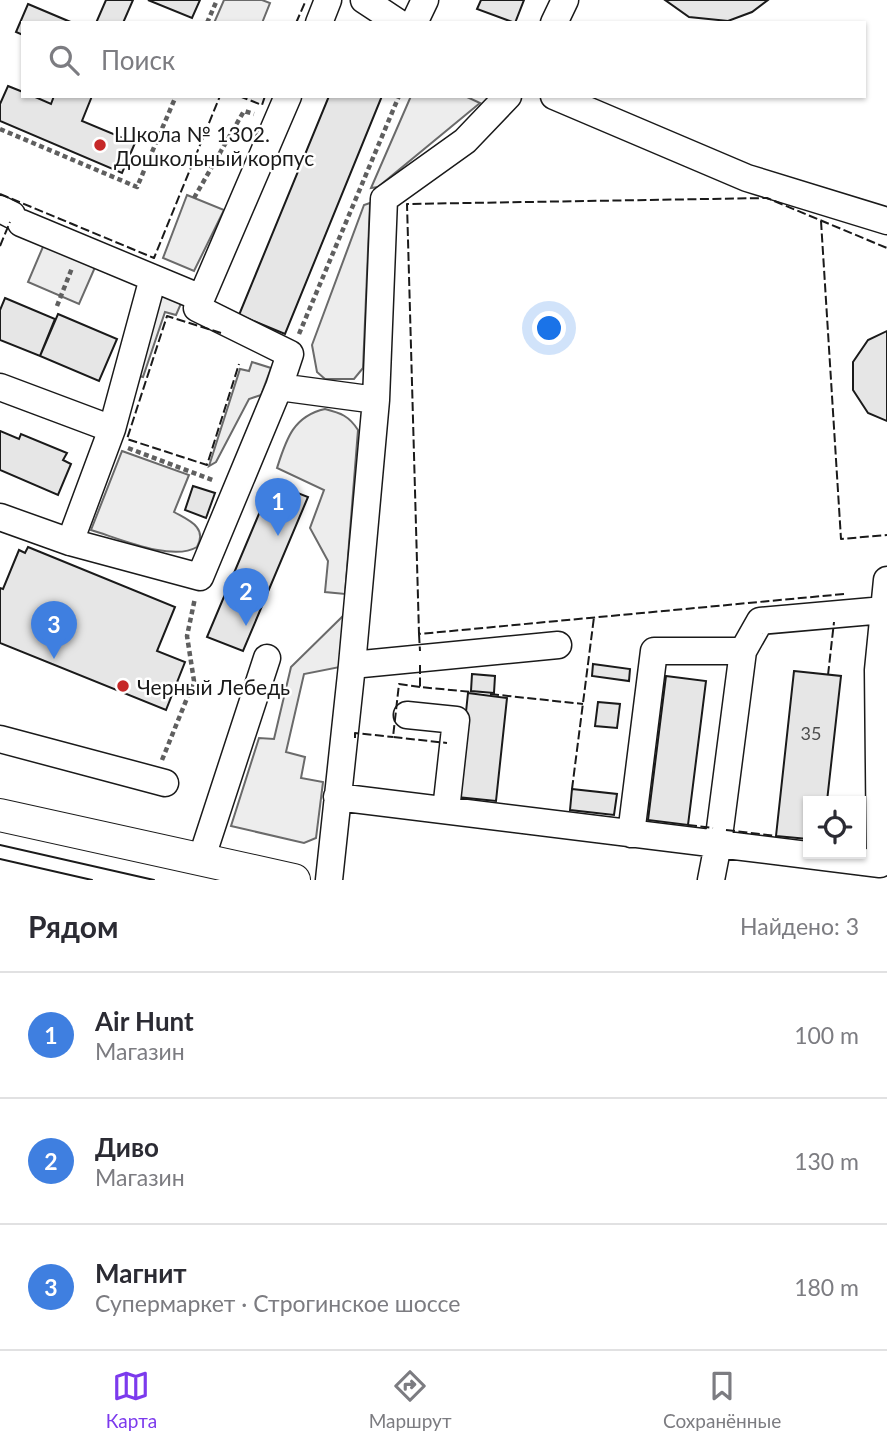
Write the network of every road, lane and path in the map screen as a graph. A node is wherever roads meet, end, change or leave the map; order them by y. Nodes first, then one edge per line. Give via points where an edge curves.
1 (217, 0) edge
2 (328, 0) edge
3 (364, 0) edge
4 (425, 0) edge
5 (565, 0) edge
6 (208, 21) edge
7 (320, 21) edge
8 (396, 21) edge
9 (415, 21) edge
10 (556, 21) edge
11 (175, 98) edge
12 (287, 98) edge
13 (398, 98) edge
14 (506, 98) edge
15 (559, 98) edge
16 (277, 123) junction
17 (0, 129) edge
18 (194, 198) dead end
19 (11, 216) edge
20 (887, 221) edge
21 (80, 247) junction
22 (153, 278) junction
23 (201, 298) junction
24 (57, 306) dead end
25 (290, 354) junction
26 (0, 387) edge
27 (279, 387) junction
28 (376, 400) junction
29 (110, 435) junction
30 (237, 489) junction
31 (0, 517) edge
32 (70, 542) junction
33 (200, 577) junction
34 (887, 580) edge
35 (884, 610) junction
36 (558, 645) dead end
37 (743, 651) junction
38 (267, 658) dead end
39 (352, 665) junction
40 (407, 715) dead end
41 (0, 738) edge
42 (159, 781) joint
43 (337, 797) junction
44 (446, 810) junction
45 (0, 815) edge
46 (631, 834) junction
47 (718, 844) junction
48 (201, 860) junction
49 (880, 872) edge
50 (294, 880) edge
51 (329, 880) edge
52 (711, 880) edge

1 - 6 path
2 - 7 lane
3 - 8 lane
4 - 9 lane
5 - 10 lane
11 - 17 path via 137,187
12 - 16 lane
13 - 25 path
14 - 28 lane via 465,141 384,199
15 - 20 lane via 747,178
16 - 18 path via 244,111
16 - 23 lane
19 - 21 lane
21 - 22 lane
21 - 24 path
22 - 23 lane
22 - 29 lane
23 - 25 lane via 197,308
25 - 27 lane
26 - 29 lane
27 - 28 lane
27 - 30 lane
28 - 39 lane
29 - 30 path
29 - 32 lane
30 - 33 lane
31 - 32 lane
32 - 33 lane
33 - 42 path via 187,636 194,681
34 - 35 lane
35 - 37 lane via 760,621
35 - 49 lane via 878,670
36 - 39 lane
37 - 46 lane via 654,651
37 - 47 lane
38 - 48 lane
39 - 43 lane
40 - 44 lane via 456,720
41 - 42 lane
43 - 44 lane
43 - 51 lane
44 - 46 lane
45 - 48 main road
46 - 47 lane
47 - 49 lane
47 - 52 lane
48 - 50 main road

